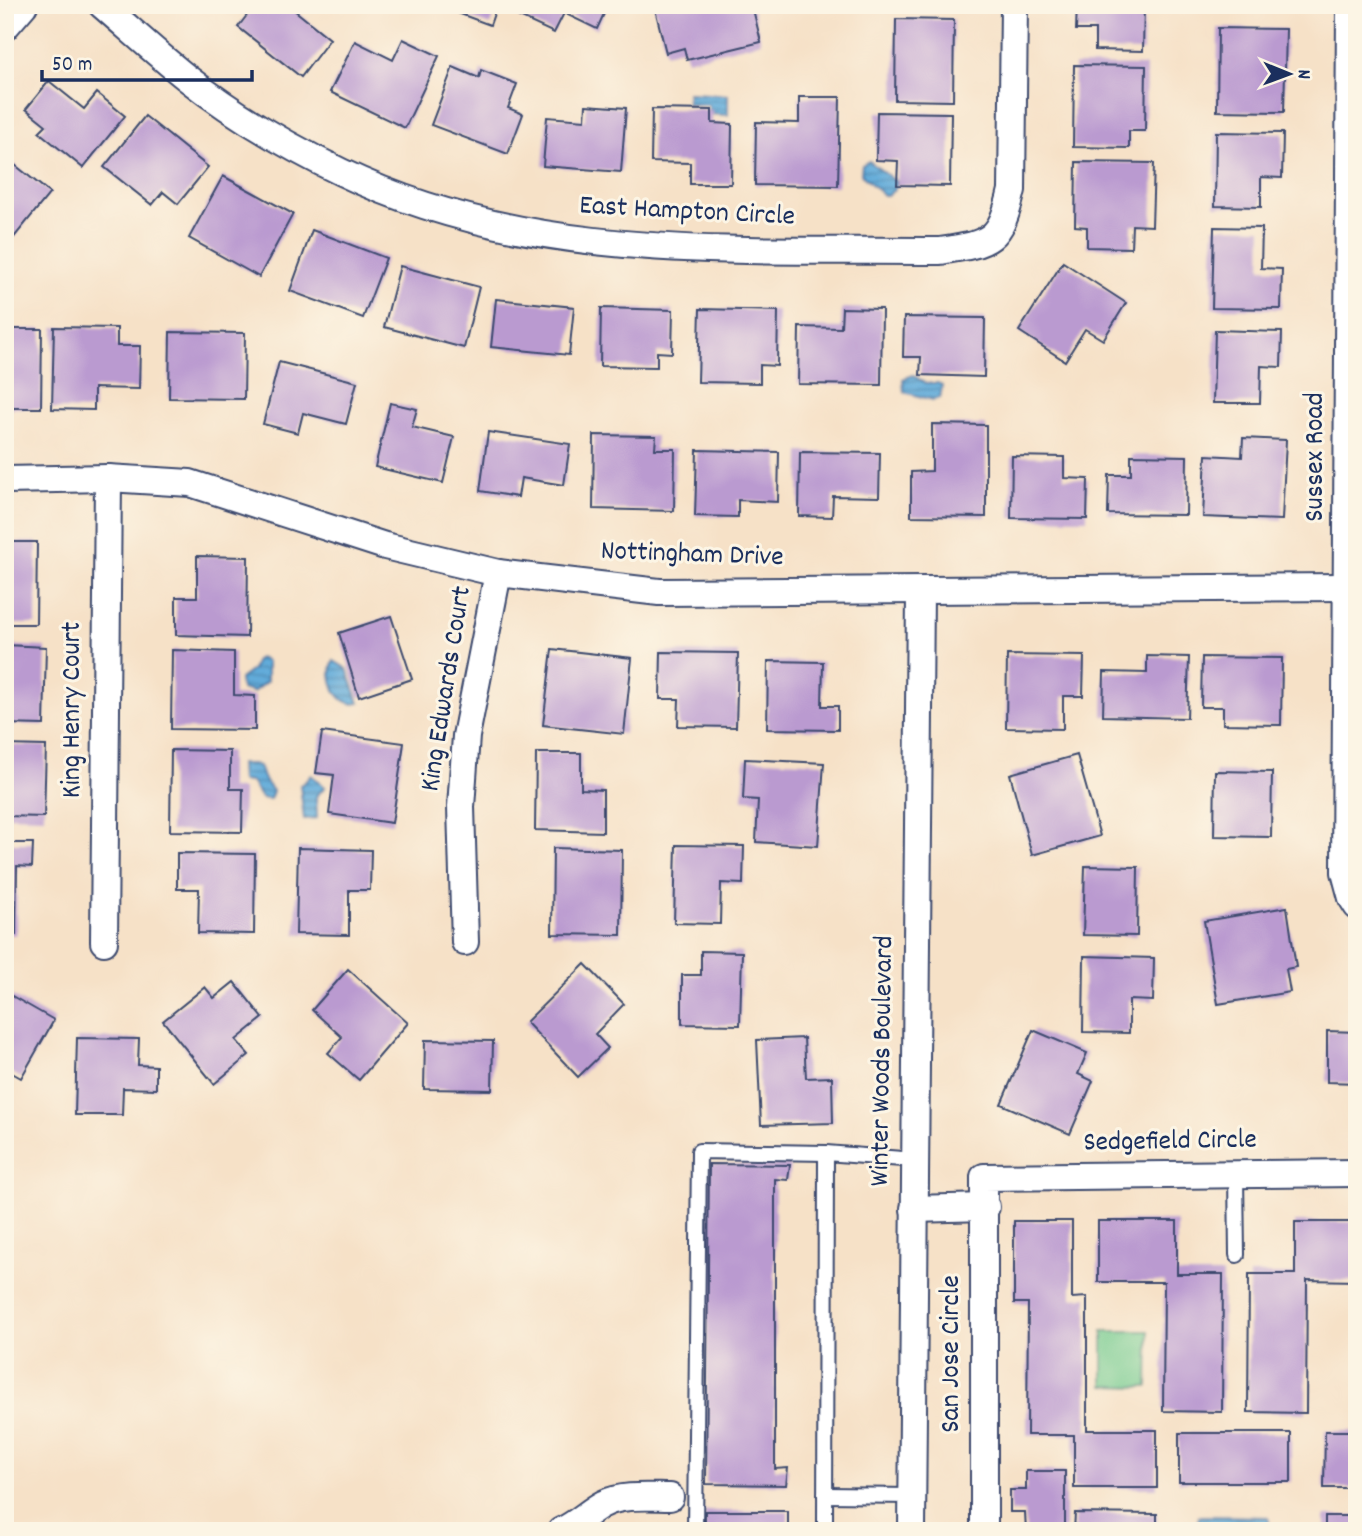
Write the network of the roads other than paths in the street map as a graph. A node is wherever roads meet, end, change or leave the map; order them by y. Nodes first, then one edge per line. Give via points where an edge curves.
1 (24, 5) edge
2 (102, 5) edge
3 (1014, 5) edge
4 (1350, 5) edge
5 (5, 27) edge
6 (108, 478) junction
7 (5, 480) edge
8 (498, 573) junction
9 (1348, 587) junction
10 (920, 592) junction
11 (1357, 906) edge
12 (104, 942) dead end
13 (465, 942) dead end
14 (827, 1153) junction
15 (915, 1160) junction
16 (1357, 1173) edge
17 (1236, 1174) junction
18 (984, 1177) joint
19 (986, 1207) junction
20 (914, 1209) junction
21 (1237, 1255) dead end
22 (825, 1495) junction
23 (912, 1496) junction
24 (670, 1497) dead end
25 (561, 1531) edge
26 (695, 1531) edge
27 (825, 1531) edge
28 (912, 1531) edge
29 (984, 1531) edge

1 - 5 street
2 - 3 street, East Hampton Circle via 188,79 270,134 342,172 424,205 572,240 659,248 940,251 978,245 993,235 1005,218 1012,190
4 - 9 street, Sussex Road
6 - 7 street, Nottingham Drive
6 - 8 street, Nottingham Drive via 190,483 385,545
6 - 12 street, King Henry Court
8 - 10 street, Nottingham Drive via 659,592
8 - 13 street, King Edwards Court via 466,736 461,807
9 - 10 street, Nottingham Drive
9 - 11 street, Sussex Road via 1345,872
10 - 15 street, Winter Woods Boulevard
14 - 15 lane
14 - 22 lane
14 - 26 lane via 699,1151
15 - 20 street, Winter Woods Boulevard
16 - 17 street, Sedgefield Circle
17 - 18 street, Sedgefield Circle
17 - 21 lane
18 - 19 street, San Jose Circle
19 - 20 street
19 - 29 street, San Jose Circle
20 - 23 street, Winter Woods Boulevard
22 - 23 lane
22 - 27 lane
23 - 28 street, Winter Woods Boulevard
24 - 25 street via 625,1497 605,1503

